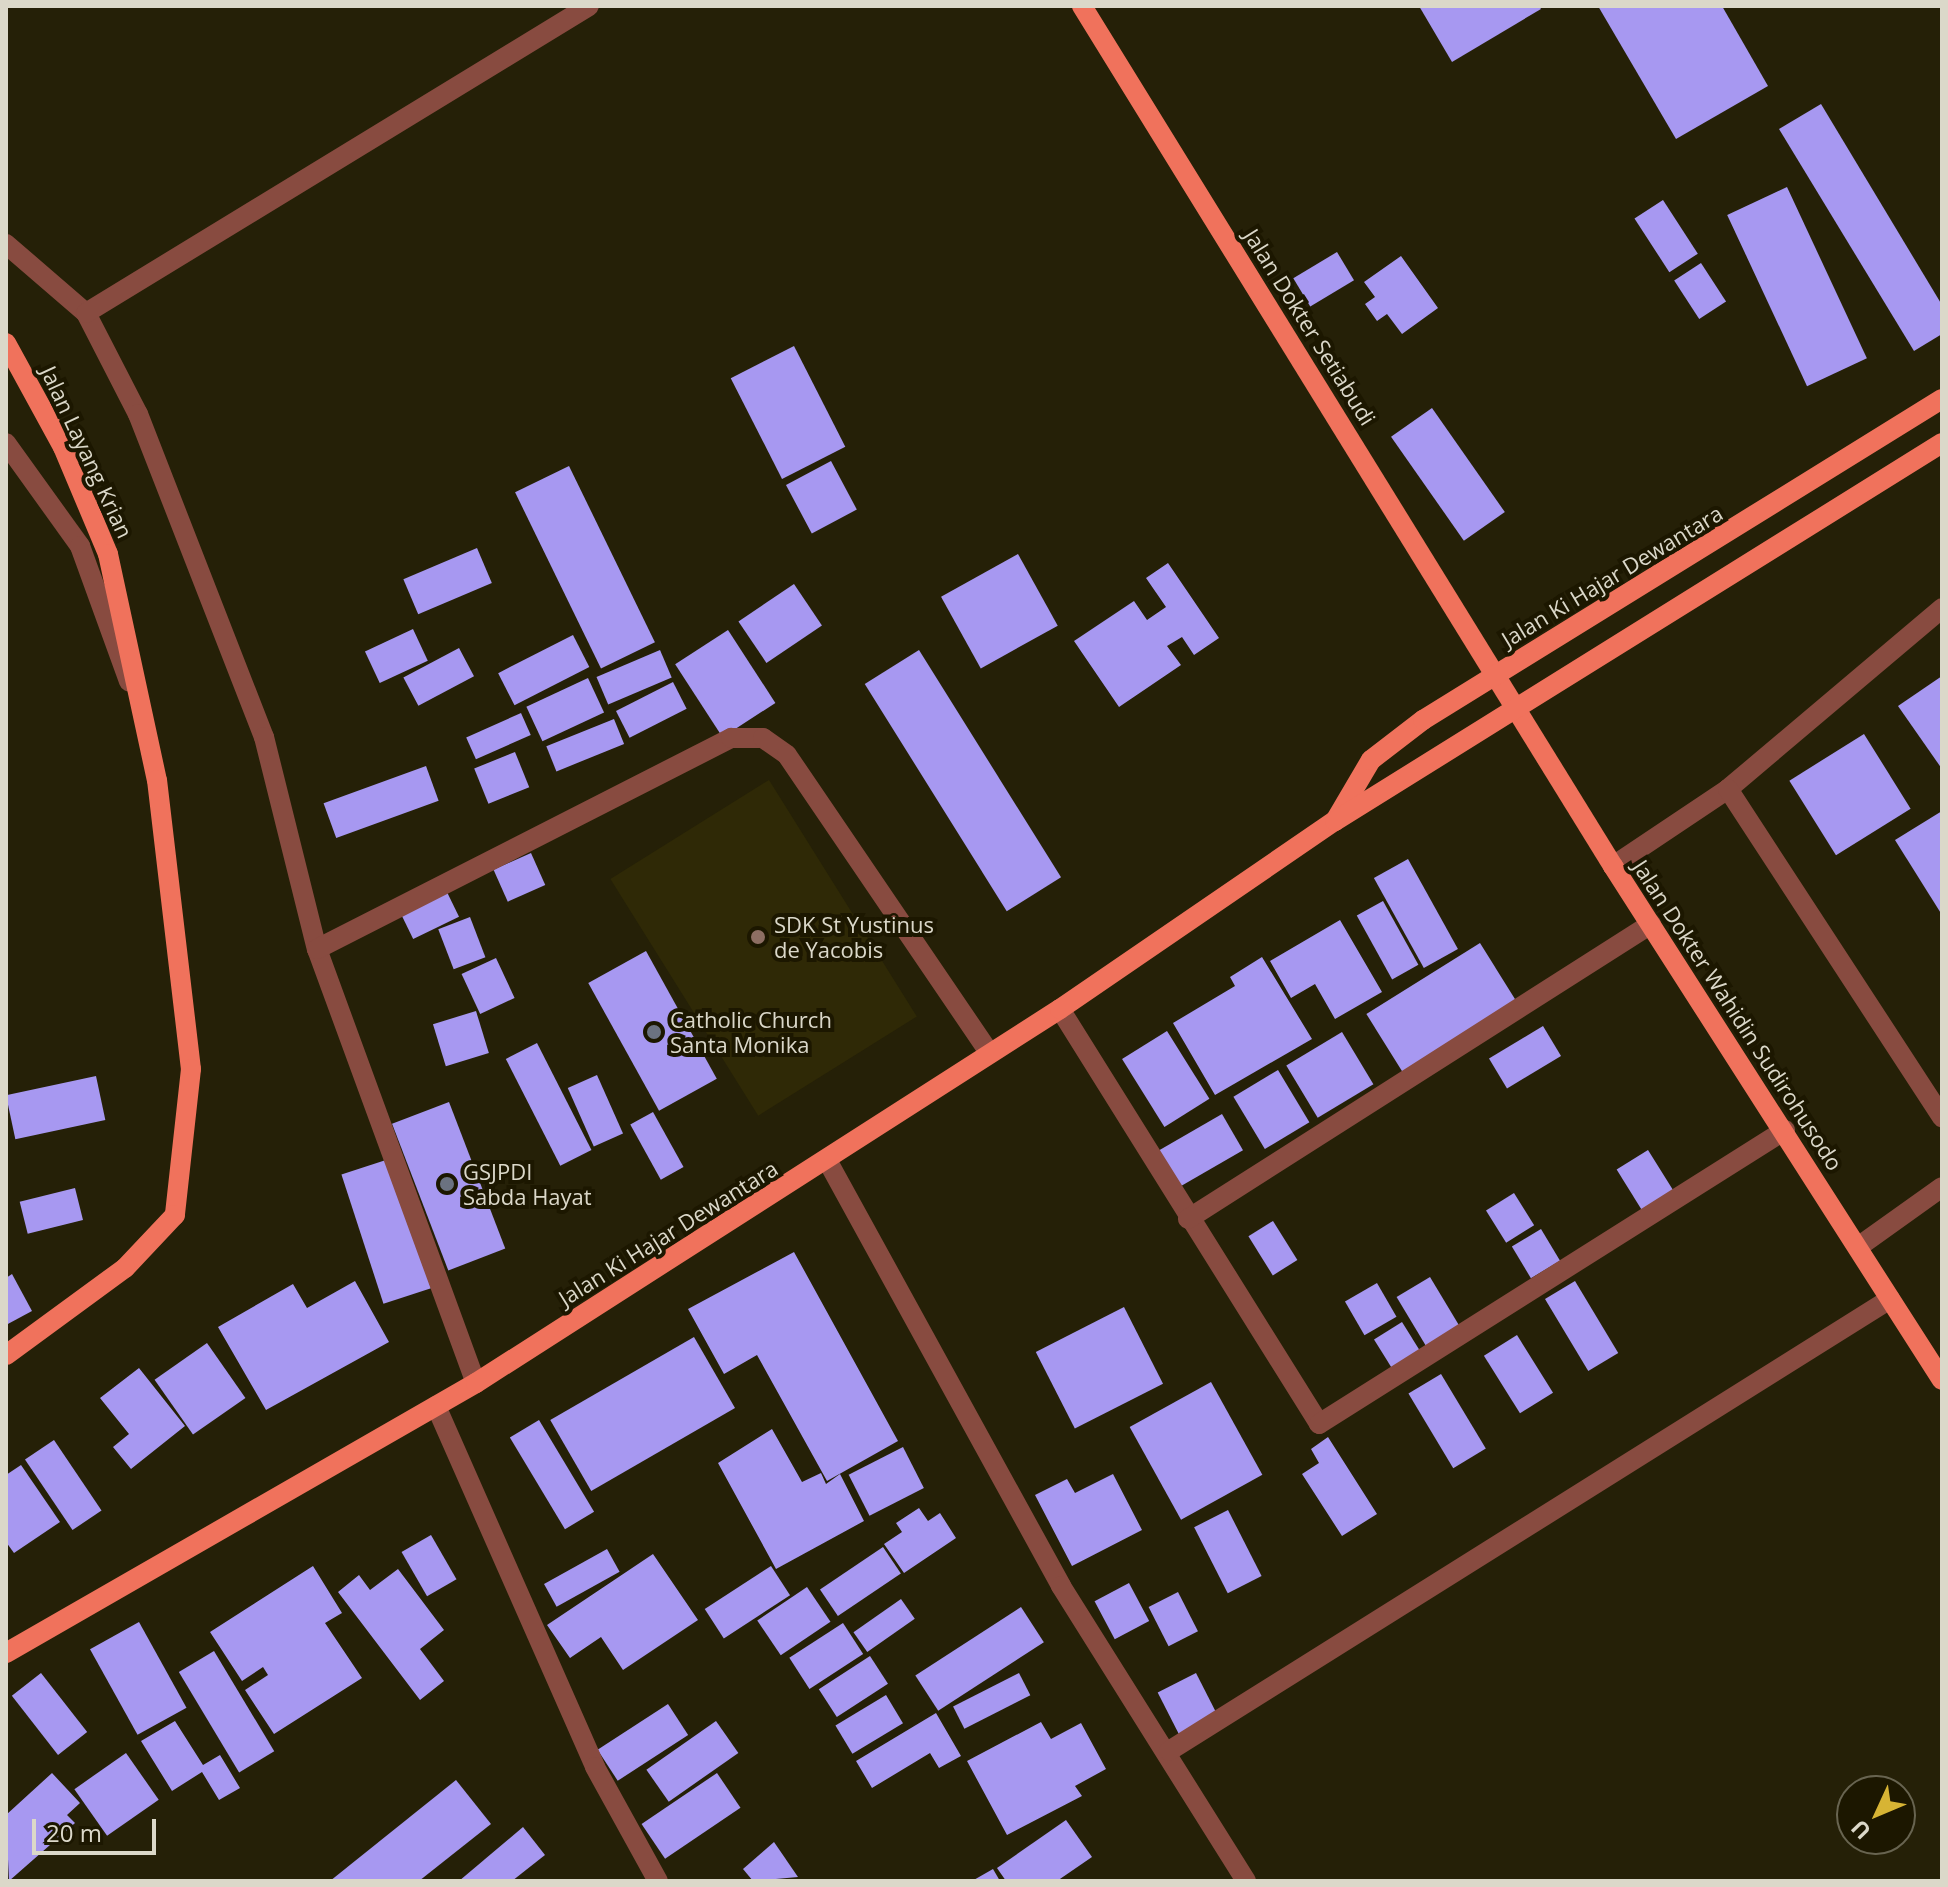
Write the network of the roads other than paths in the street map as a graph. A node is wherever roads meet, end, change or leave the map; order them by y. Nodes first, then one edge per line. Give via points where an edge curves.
1 (589, 6) edge
2 (1083, 6) edge
3 (6, 244) edge
4 (86, 313) junction
5 (6, 343) edge
6 (1942, 399) edge
7 (6, 443) edge
8 (1942, 443) edge
9 (1942, 608) edge
10 (1495, 675) junction
11 (1518, 710) junction
12 (146, 726) junction
13 (1728, 789) junction
14 (1335, 821) junction
15 (1613, 866) junction
16 (1651, 924) junction
17 (317, 949) junction
18 (1060, 1009) junction
19 (988, 1051) junction
20 (1942, 1117) edge
21 (1785, 1130) junction
22 (827, 1160) junction
23 (1942, 1187) edge
24 (1188, 1219) junction
25 (1858, 1247) junction
26 (1890, 1299) junction
27 (6, 1355) edge
28 (1942, 1380) edge
29 (476, 1383) junction
30 (436, 1406) junction
31 (6, 1653) edge
32 (1169, 1751) junction
33 (658, 1881) edge
34 (1246, 1881) edge

1 - 4 street
2 - 10 main road, Jalan Dokter Setiabudi
3 - 4 street
4 - 17 street via 138,414 264,737
5 - 12 main road, Jalan Layang Krian via 63,447 108,554
6 - 10 main road, Jalan Ki Hajar Dewantara
7 - 12 street via 80,546
8 - 11 main road, Jalan Ki Hajar Dewantara via 1613,644
9 - 13 street
10 - 11 main road, Jalan Dokter Wahidin Sudirohusodo
10 - 14 main road, Jalan Ki Hajar Dewantara via 1371,760
11 - 14 main road, Jalan Ki Hajar Dewantara
11 - 15 main road, Jalan Dokter Wahidin Sudirohusodo
12 - 27 main road, Jalan Layang Krian via 191,1069 175,1215 125,1268
13 - 15 street
13 - 20 street
14 - 18 main road, Jalan Ki Hajar Dewantara
15 - 16 main road, Jalan Dokter Wahidin Sudirohusodo
16 - 21 main road, Jalan Dokter Wahidin Sudirohusodo
16 - 24 street
17 - 19 street via 731,738 763,738 787,755
17 - 29 street
18 - 19 main road, Jalan Ki Hajar Dewantara
18 - 24 street
19 - 22 main road, Jalan Ki Hajar Dewantara
21 - 24 street via 1323,1425
21 - 25 main road, Jalan Dokter Wahidin Sudirohusodo
22 - 29 main road, Jalan Ki Hajar Dewantara
22 - 32 street via 1061,1586
23 - 25 street
25 - 26 main road, Jalan Dokter Wahidin Sudirohusodo
26 - 28 main road, Jalan Dokter Wahidin Sudirohusodo
26 - 32 street
29 - 30 main road, Jalan Ki Hajar Dewantara
30 - 31 main road, Jalan Ki Hajar Dewantara
30 - 33 street via 595,1767
32 - 34 street

